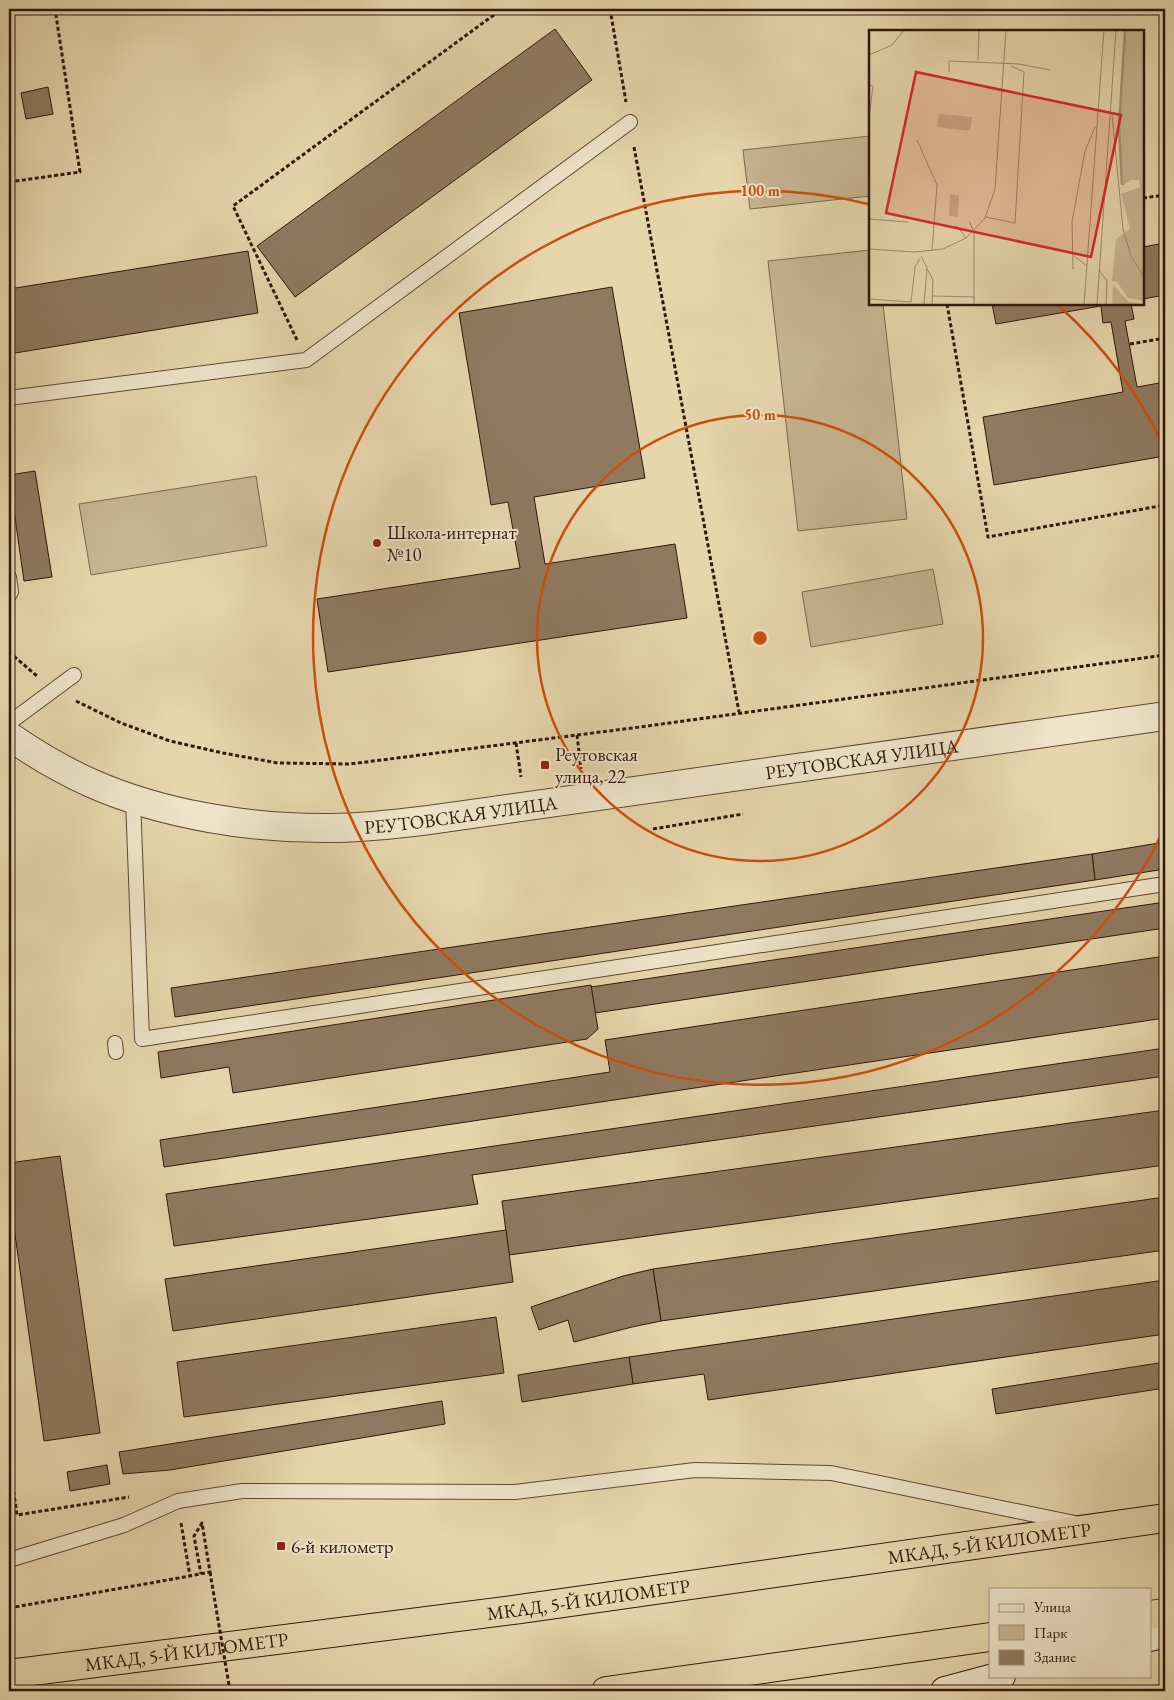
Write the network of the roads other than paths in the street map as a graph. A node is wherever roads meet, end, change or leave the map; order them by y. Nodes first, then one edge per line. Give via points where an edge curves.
1 (630, 122) road end
2 (9, 398) edge
3 (9, 577) edge
4 (9, 595) edge
5 (74, 675) dead end
6 (1165, 716) edge
7 (9, 723) edge
8 (9, 736) edge
9 (133, 799) junction
10 (1165, 884) edge
11 (1165, 1518) edge
12 (1100, 1528) junction
13 (9, 1560) edge
14 (1165, 1612) edge
15 (1152, 1615) edge
16 (1165, 1633) edge
17 (1152, 1636) edge
18 (989, 1637) edge
19 (9, 1674) edge
20 (994, 1678) edge
21 (606, 1691) edge
22 (945, 1691) edge

1 - 2 lane via 306,360
3 - 4 lane
5 - 7 lane
6 - 9 street, РЕУТОВСКАЯ УЛИЦА via 379,826 331,828 242,823
8 - 9 street, РЕУТОВСКАЯ УЛИЦА via 64,770
9 - 10 lane via 142,1039
11 - 12 highway, МКАД, 5-Й КИЛОМЕТР
12 - 13 lane via 831,1473 695,1470 516,1492 242,1491 178,1501 124,1525
12 - 19 highway, МКАД, 5-Й КИЛОМЕТР via 529,1608
14 - 15 highway
16 - 17 street
18 - 21 highway
20 - 22 street

